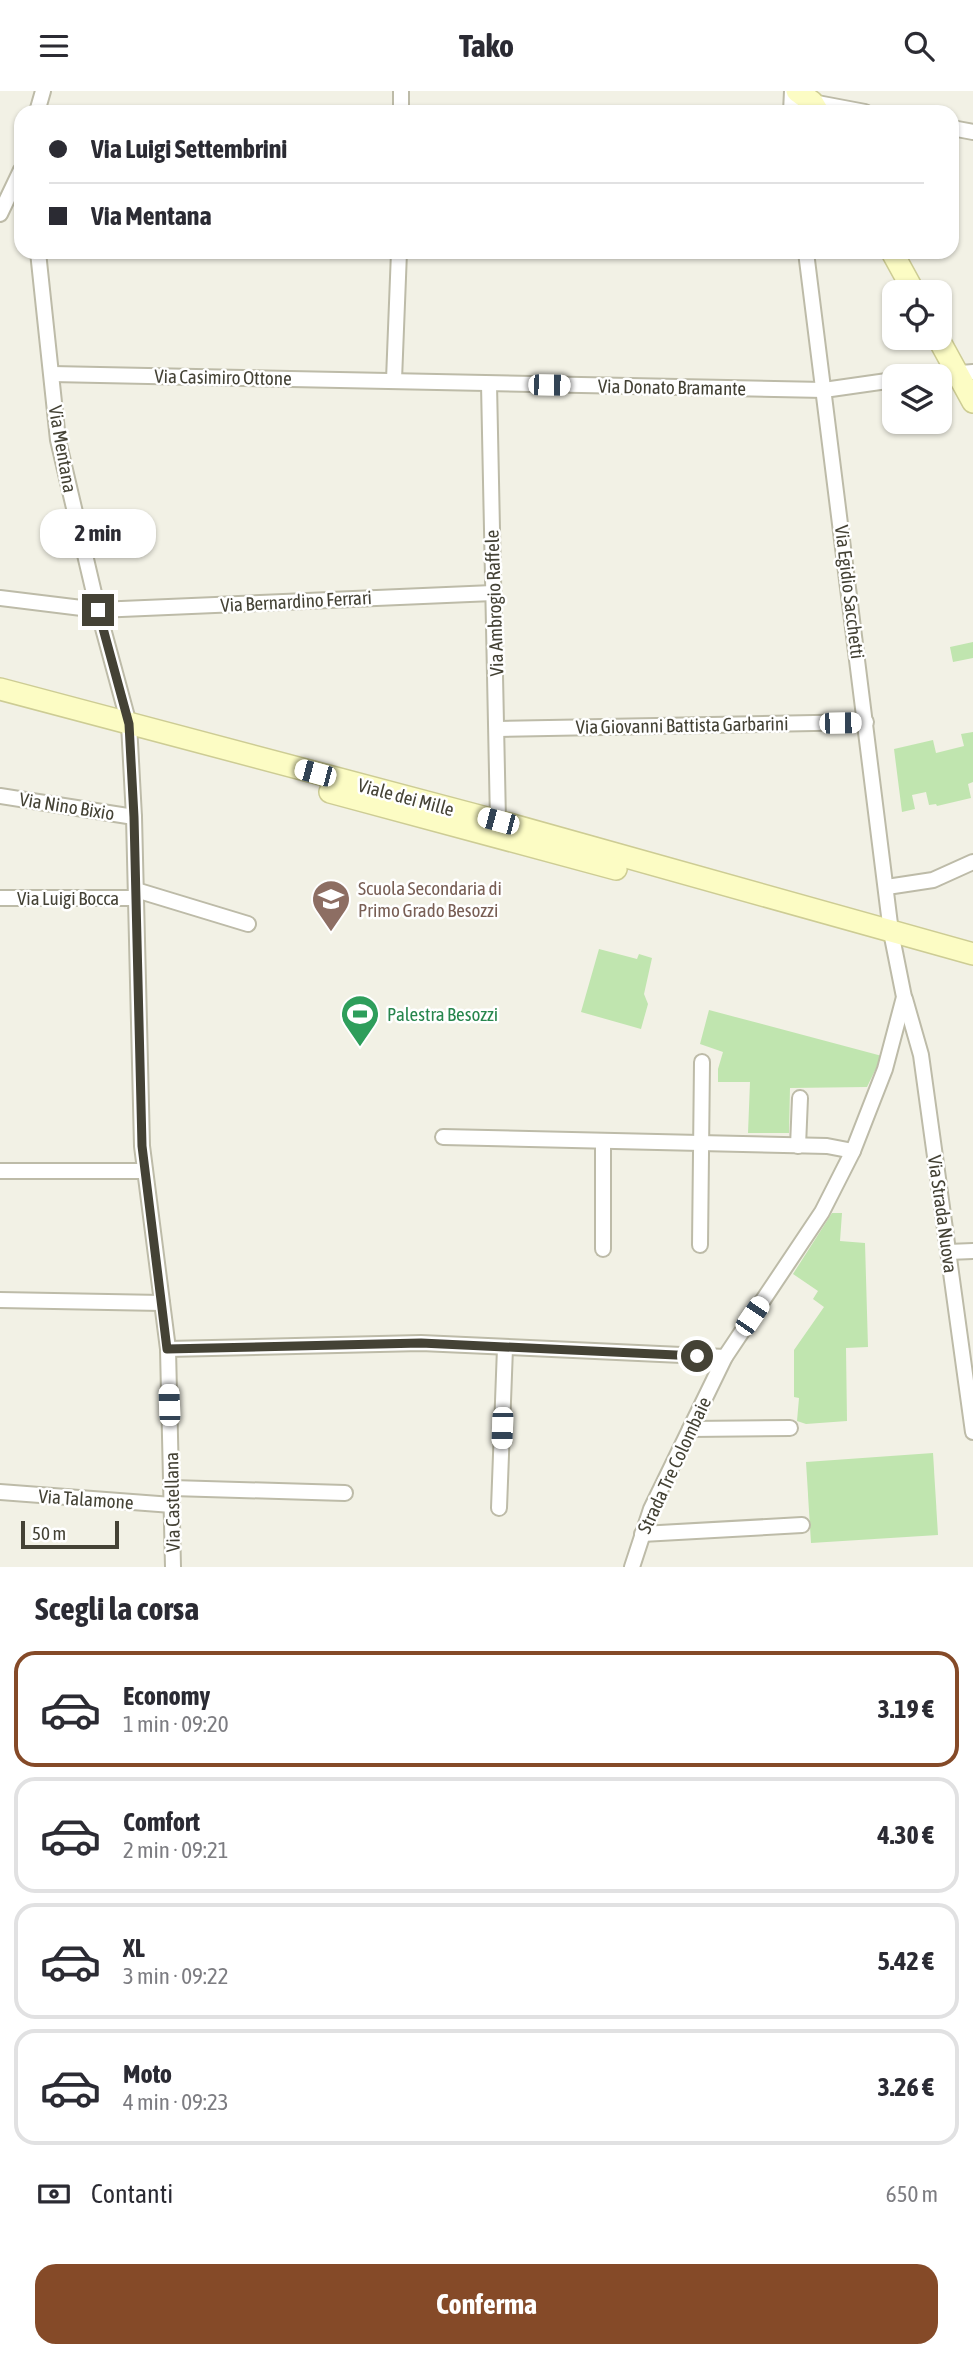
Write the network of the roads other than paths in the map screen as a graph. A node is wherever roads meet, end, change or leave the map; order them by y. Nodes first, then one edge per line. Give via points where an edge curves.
1 (805, 99) edge
2 (833, 105) edge
3 (14, 184) edge
4 (0, 213) edge
5 (39, 259) edge
6 (399, 259) edge
7 (807, 259) edge
8 (896, 259) edge
9 (907, 280) edge
10 (948, 350) edge
11 (965, 372) edge
12 (52, 374) junction
13 (394, 380) junction
14 (882, 382) edge
15 (489, 384) junction
16 (824, 390) junction
17 (973, 402) edge
18 (493, 593) junction
19 (0, 598) edge
20 (98, 610) junction
21 (0, 689) edge
22 (0, 704) edge
23 (866, 722) junction
24 (498, 729) junction
25 (129, 731) junction
26 (0, 796) edge
27 (134, 817) junction
28 (498, 821) junction
29 (973, 862) edge
30 (887, 887) junction
31 (136, 894) junction
32 (0, 898) edge
33 (248, 924) dead end
34 (893, 939) junction
35 (973, 954) edge
36 (973, 966) edge
37 (904, 997) junction
38 (702, 1062) dead end
39 (800, 1098) dead end
40 (443, 1137) dead end
41 (603, 1140) junction
42 (701, 1143) junction
43 (798, 1146) junction
44 (853, 1151) junction
45 (0, 1171) edge
46 (145, 1171) junction
47 (700, 1245) dead end
48 (603, 1249) dead end
49 (973, 1251) edge
50 (948, 1252) junction
51 (0, 1300) edge
52 (162, 1303) junction
53 (505, 1347) junction
54 (167, 1349) junction
55 (725, 1357) junction
56 (790, 1428) dead end
57 (690, 1429) junction
58 (973, 1432) edge
59 (172, 1487) junction
60 (0, 1492) edge
61 (345, 1493) dead end
62 (172, 1505) junction
63 (499, 1508) dead end
64 (802, 1525) dead end
65 (642, 1534) junction
66 (173, 1567) edge
67 (632, 1567) edge

1 - 2 street
3 - 4 street
5 - 12 street, Via Mentana
6 - 13 street
7 - 16 street, Via Egidio Sacchetti
8 - 9 main road
10 - 11 main road
11 - 17 main road
12 - 13 street, Via Casimiro Ottone
12 - 20 street, Via Mentana via 58,440
13 - 15 street, Via Donato Bramante
14 - 16 street, Via Donato Bramante
15 - 16 street, Via Donato Bramante
15 - 18 street, Via Ambrogio Raffele
16 - 23 street, Via Egidio Sacchetti
18 - 20 street, Via Bernardino Ferrari
18 - 24 street, Via Ambrogio Raffele
19 - 20 street, Via Bernardino Ferrari
20 - 25 street, Via Mentana
21 - 25 main road, Viale dei Mille
22 - 25 main road, Viale dei Mille
23 - 24 street, Via Giovanni Battista Garbarini
23 - 30 street, Via Egidio Sacchetti
24 - 28 street, Via Ambrogio Raffele
25 - 27 street, Via Castellana
25 - 28 main road, Viale dei Mille
25 - 34 main road, Viale dei Mille via 730,899
26 - 27 street, Via Nino Bixio
27 - 31 street, Via Castellana
28 - 34 main road, Viale dei Mille
29 - 30 street via 933,880
30 - 34 street, Via Egidio Sacchetti
31 - 32 street, Via Luigi Bocca
31 - 33 street, Via Luigi Bocca
31 - 46 street, Via Castellana
34 - 35 main road, Viale dei Mille
34 - 36 main road, Viale dei Mille
34 - 37 street, Strada Tre Colombaie
37 - 44 street, Strada Tre Colombaie via 885,1069
37 - 50 street, Via Strada Nuova via 921,1055
38 - 42 street
39 - 43 street
40 - 41 street
41 - 42 street
41 - 48 street
42 - 43 street
42 - 47 street
43 - 44 street
44 - 55 street, Strada Tre Colombaie via 821,1212
45 - 46 street
46 - 52 street, Via Castellana
49 - 50 street
50 - 58 street, Via Strada Nuova
51 - 52 street
52 - 54 street, Via Castellana
53 - 54 street via 421,1343
53 - 55 street
53 - 63 street
54 - 59 street, Via Castellana
55 - 57 street, Strada Tre Colombaie
56 - 57 street
57 - 65 street, Strada Tre Colombaie
59 - 61 street
59 - 62 street, Via Castellana
60 - 62 street, Via Talamone
62 - 66 street, Via Castellana
64 - 65 street
65 - 67 street, Strada Tre Colombaie

